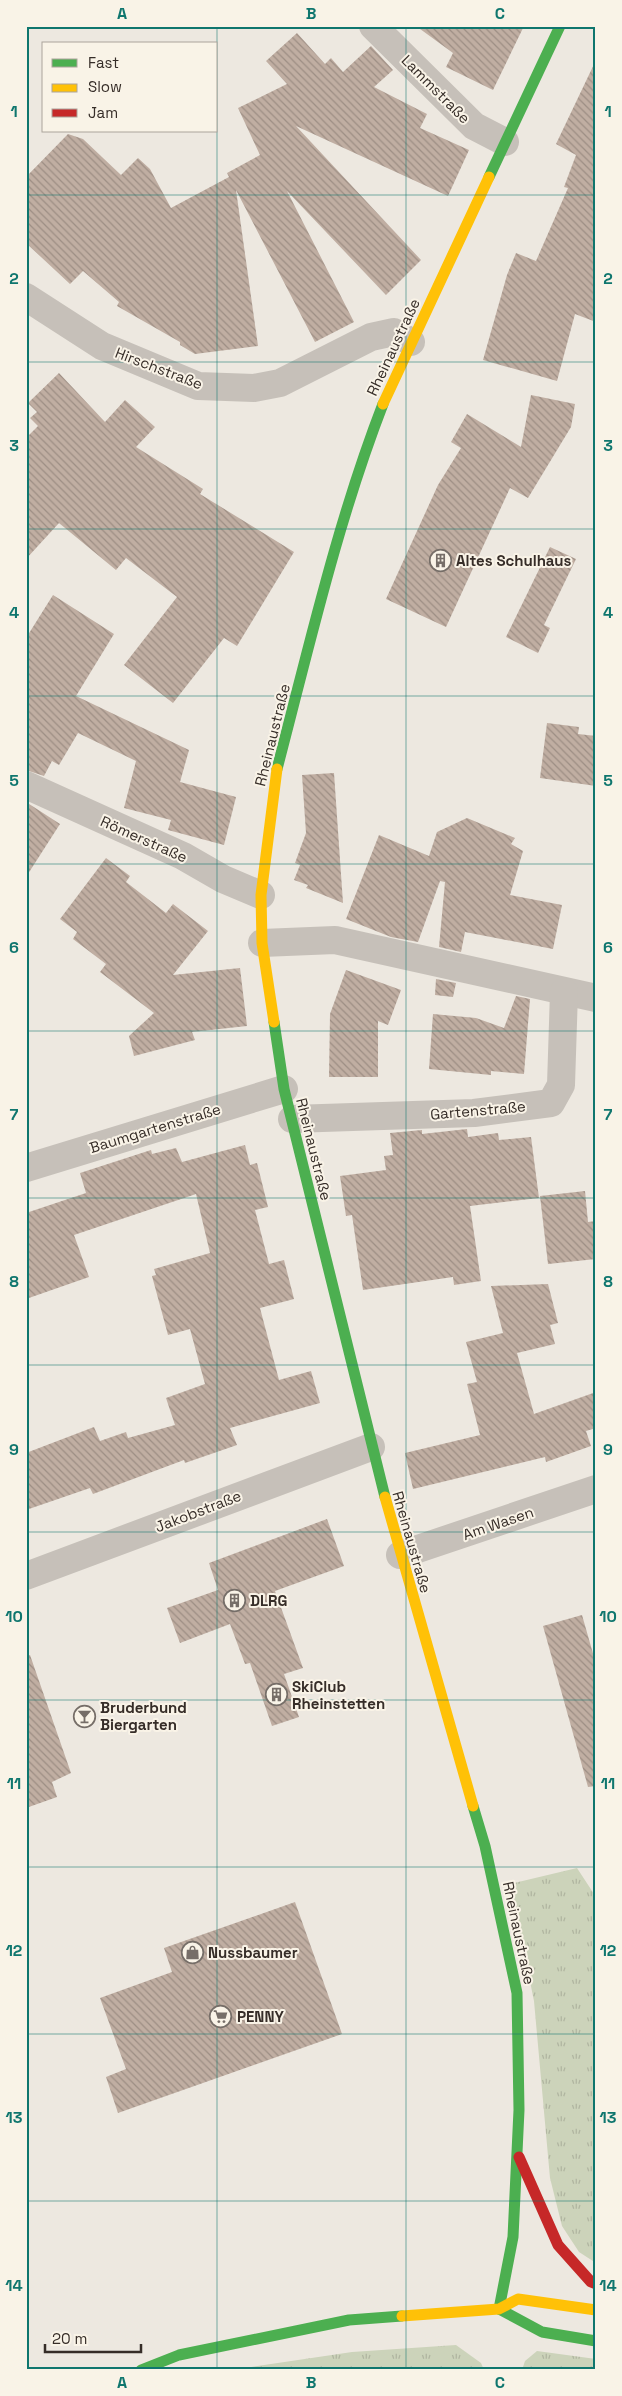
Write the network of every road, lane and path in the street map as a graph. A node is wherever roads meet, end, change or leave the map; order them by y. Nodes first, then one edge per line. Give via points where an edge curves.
1 (373, 26) edge
2 (560, 26) edge
3 (505, 142) junction
4 (26, 297) edge
5 (412, 342) junction
6 (26, 785) edge
7 (261, 895) junction
8 (262, 943) junction
9 (564, 992) junction
10 (596, 998) edge
11 (284, 1089) junction
12 (292, 1119) junction
13 (26, 1168) edge
14 (370, 1447) junction
15 (596, 1489) edge
16 (400, 1555) junction
17 (26, 1576) edge
18 (517, 2152) junction
19 (596, 2284) edge
20 (499, 2309) junction
21 (596, 2310) edge
22 (596, 2341) edge
23 (141, 2370) edge

1 - 3 street, Lammstraße via 474,126
2 - 3 street, Rheinaustraße
3 - 5 street, Rheinaustraße
4 - 5 street, Hirschstraße via 102,346 198,386 254,388 280,383 371,337 394,332
5 - 7 street, Rheinaustraße via 386,395 366,447 322,590 274,780
6 - 7 street, Römerstraße
7 - 8 street, Rheinaustraße
8 - 9 street via 335,940
8 - 11 street, Rheinaustraße
9 - 10 street
9 - 12 street, Gartenstraße via 560,1085 551,1103 474,1113
11 - 12 street, Rheinaustraße
11 - 13 street, Baumgartenstraße
12 - 14 street, Rheinaustraße
14 - 16 street, Rheinaustraße
14 - 17 street, Jakobstraße
15 - 16 street, Am Wasen
16 - 18 street, Rheinaustraße via 485,1846 517,1993
18 - 19 street via 558,2245
18 - 20 street, Rheinaustraße via 513,2237
20 - 21 street via 518,2298
20 - 22 street via 542,2332
20 - 23 street via 349,2320 179,2355

